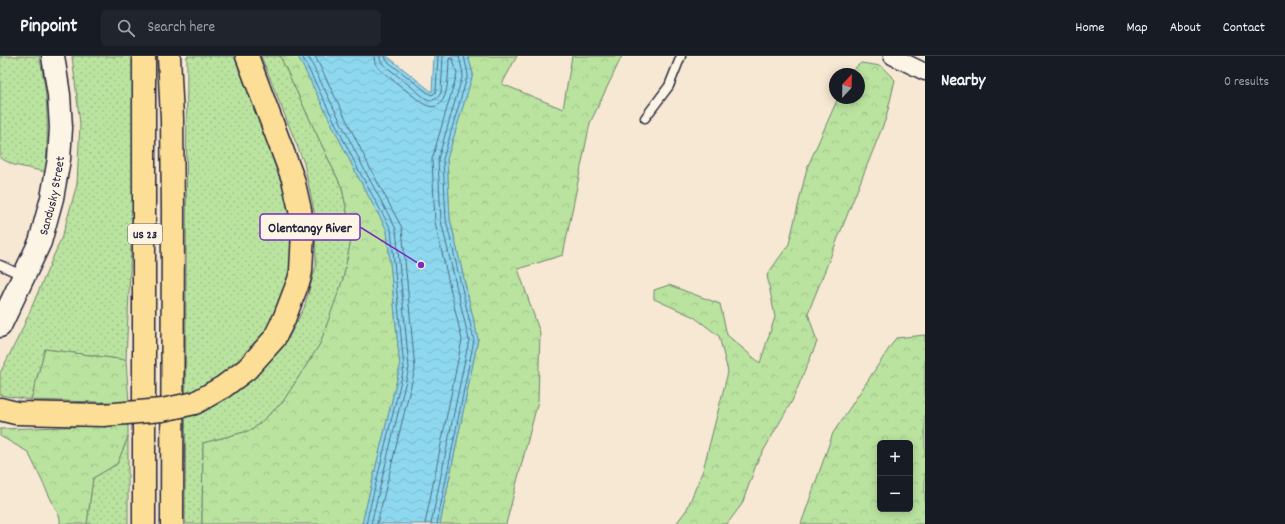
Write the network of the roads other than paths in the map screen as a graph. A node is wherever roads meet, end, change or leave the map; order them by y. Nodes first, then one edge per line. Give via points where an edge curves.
1 (52, 56) edge
2 (144, 56) edge
3 (168, 56) edge
4 (247, 56) edge
5 (681, 56) edge
6 (892, 56) edge
7 (925, 72) edge
8 (645, 118) dead end
9 (0, 265) edge
10 (24, 277) junction
11 (0, 326) edge
12 (0, 409) edge
13 (144, 524) edge
14 (172, 524) edge

1 - 10 street, Sandusky Street via 59,96 59,159 40,242
2 - 13 highway, US 23
3 - 14 highway, US 23 via 173,212
4 - 12 highway, bridge via 293,179 300,210 301,271 274,339 247,369 195,403 162,410 103,415 16,413
5 - 8 lane via 669,86
6 - 7 street
9 - 10 lane
10 - 11 street, Sandusky Street

